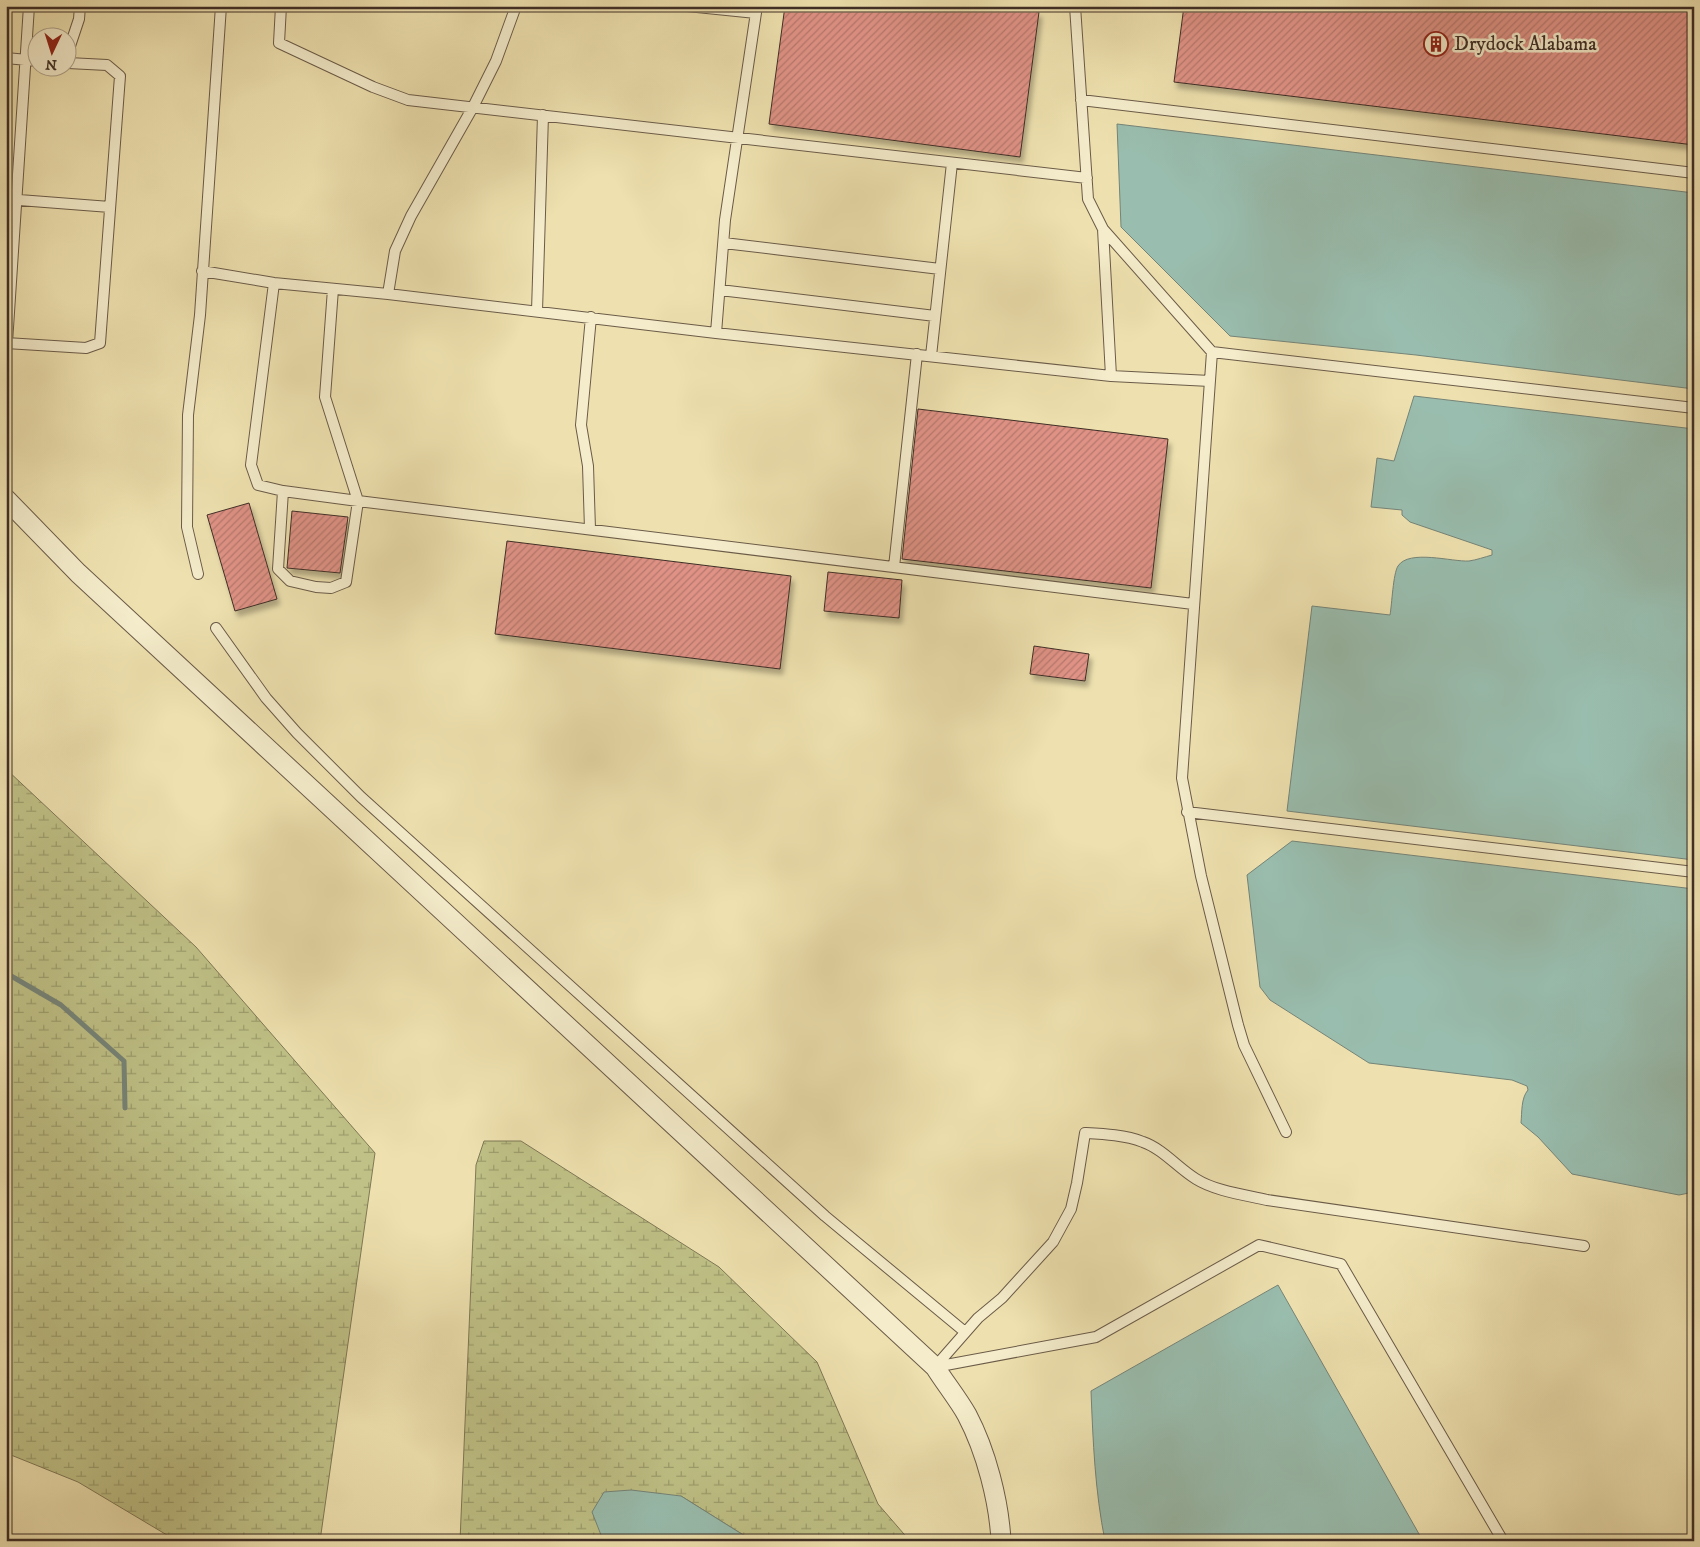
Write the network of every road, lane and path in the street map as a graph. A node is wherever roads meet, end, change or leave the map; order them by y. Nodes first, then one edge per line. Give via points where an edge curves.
1 (29, 6) edge
2 (80, 6) edge
3 (220, 6) edge
4 (281, 6) edge
5 (516, 6) edge
6 (687, 6) edge
7 (1075, 6) edge
8 (757, 10) edge
9 (76, 28) edge
10 (6, 58) edge
11 (25, 60) junction
12 (28, 60) edge
13 (78, 64) edge
14 (1081, 100) junction
15 (472, 107) junction
16 (543, 115) junction
17 (737, 138) junction
18 (952, 162) junction
19 (1694, 173) edge
20 (1087, 178) junction
21 (11, 200) edge
22 (110, 207) junction
23 (1103, 229) junction
24 (724, 243) junction
25 (940, 269) junction
26 (202, 271) junction
27 (274, 283) junction
28 (332, 289) junction
29 (720, 290) junction
30 (388, 294) junction
31 (537, 311) junction
32 (935, 316) junction
33 (591, 317) junction
34 (716, 333) junction
35 (7, 343) edge
36 (1212, 352) junction
37 (917, 354) junction
38 (931, 356) junction
39 (1111, 376) junction
40 (1210, 381) junction
41 (1694, 408) edge
42 (283, 491) junction
43 (6, 499) edge
44 (358, 500) junction
45 (590, 529) junction
46 (894, 567) junction
47 (198, 574) dead end
48 (1193, 604) junction
49 (216, 628) dead end
50 (1187, 812) junction
51 (1694, 872) edge
52 (1286, 1132) dead end
53 (1584, 1246) dead end
54 (965, 1332) junction
55 (935, 1367) junction
56 (1001, 1541) edge
57 (1503, 1541) edge

1 - 11 lane
2 - 9 lane
3 - 26 lane
4 - 15 lane via 279,43 408,100
5 - 15 lane via 496,61
6 - 8 lane
7 - 14 lane
8 - 17 lane
10 - 11 lane
11 - 12 lane
11 - 21 lane
13 - 22 lane via 107,65 120,76
14 - 19 lane
14 - 20 lane
15 - 16 lane
15 - 30 lane via 399,242
16 - 17 lane
16 - 31 lane
17 - 18 lane
17 - 24 lane
18 - 20 lane
18 - 25 lane
20 - 23 lane via 1088,199
21 - 22 lane
21 - 35 lane
22 - 35 lane via 100,343 86,348
23 - 36 lane
23 - 39 lane
24 - 25 lane
24 - 29 lane
25 - 32 lane
26 - 27 lane
26 - 47 lane via 188,415 186,527
27 - 28 lane
27 - 42 lane via 251,465 258,485
28 - 30 lane
28 - 44 lane via 325,397
29 - 32 lane
29 - 34 lane
30 - 31 lane
31 - 33 lane
32 - 38 lane
33 - 34 lane
33 - 45 lane via 581,425 588,466
34 - 37 lane
36 - 40 lane
36 - 41 lane
37 - 38 lane
37 - 46 lane
38 - 39 lane
39 - 40 lane
40 - 48 lane
42 - 44 lane
42 - 44 lane via 278,570 290,581 316,587 331,588 346,582
43 - 55 street via 78,573
44 - 45 lane
45 - 46 lane
46 - 48 lane
48 - 50 lane via 1182,778
49 - 54 lane via 266,698 360,797 825,1216
50 - 51 lane
50 - 52 lane via 1242,1039
53 - 54 lane via 1267,1200 1198,1180 1143,1142 1085,1134 1071,1209 1053,1242 1002,1298
54 - 55 lane
55 - 56 street via 967,1416 990,1471
55 - 57 lane via 1096,1337 1259,1246 1341,1264

